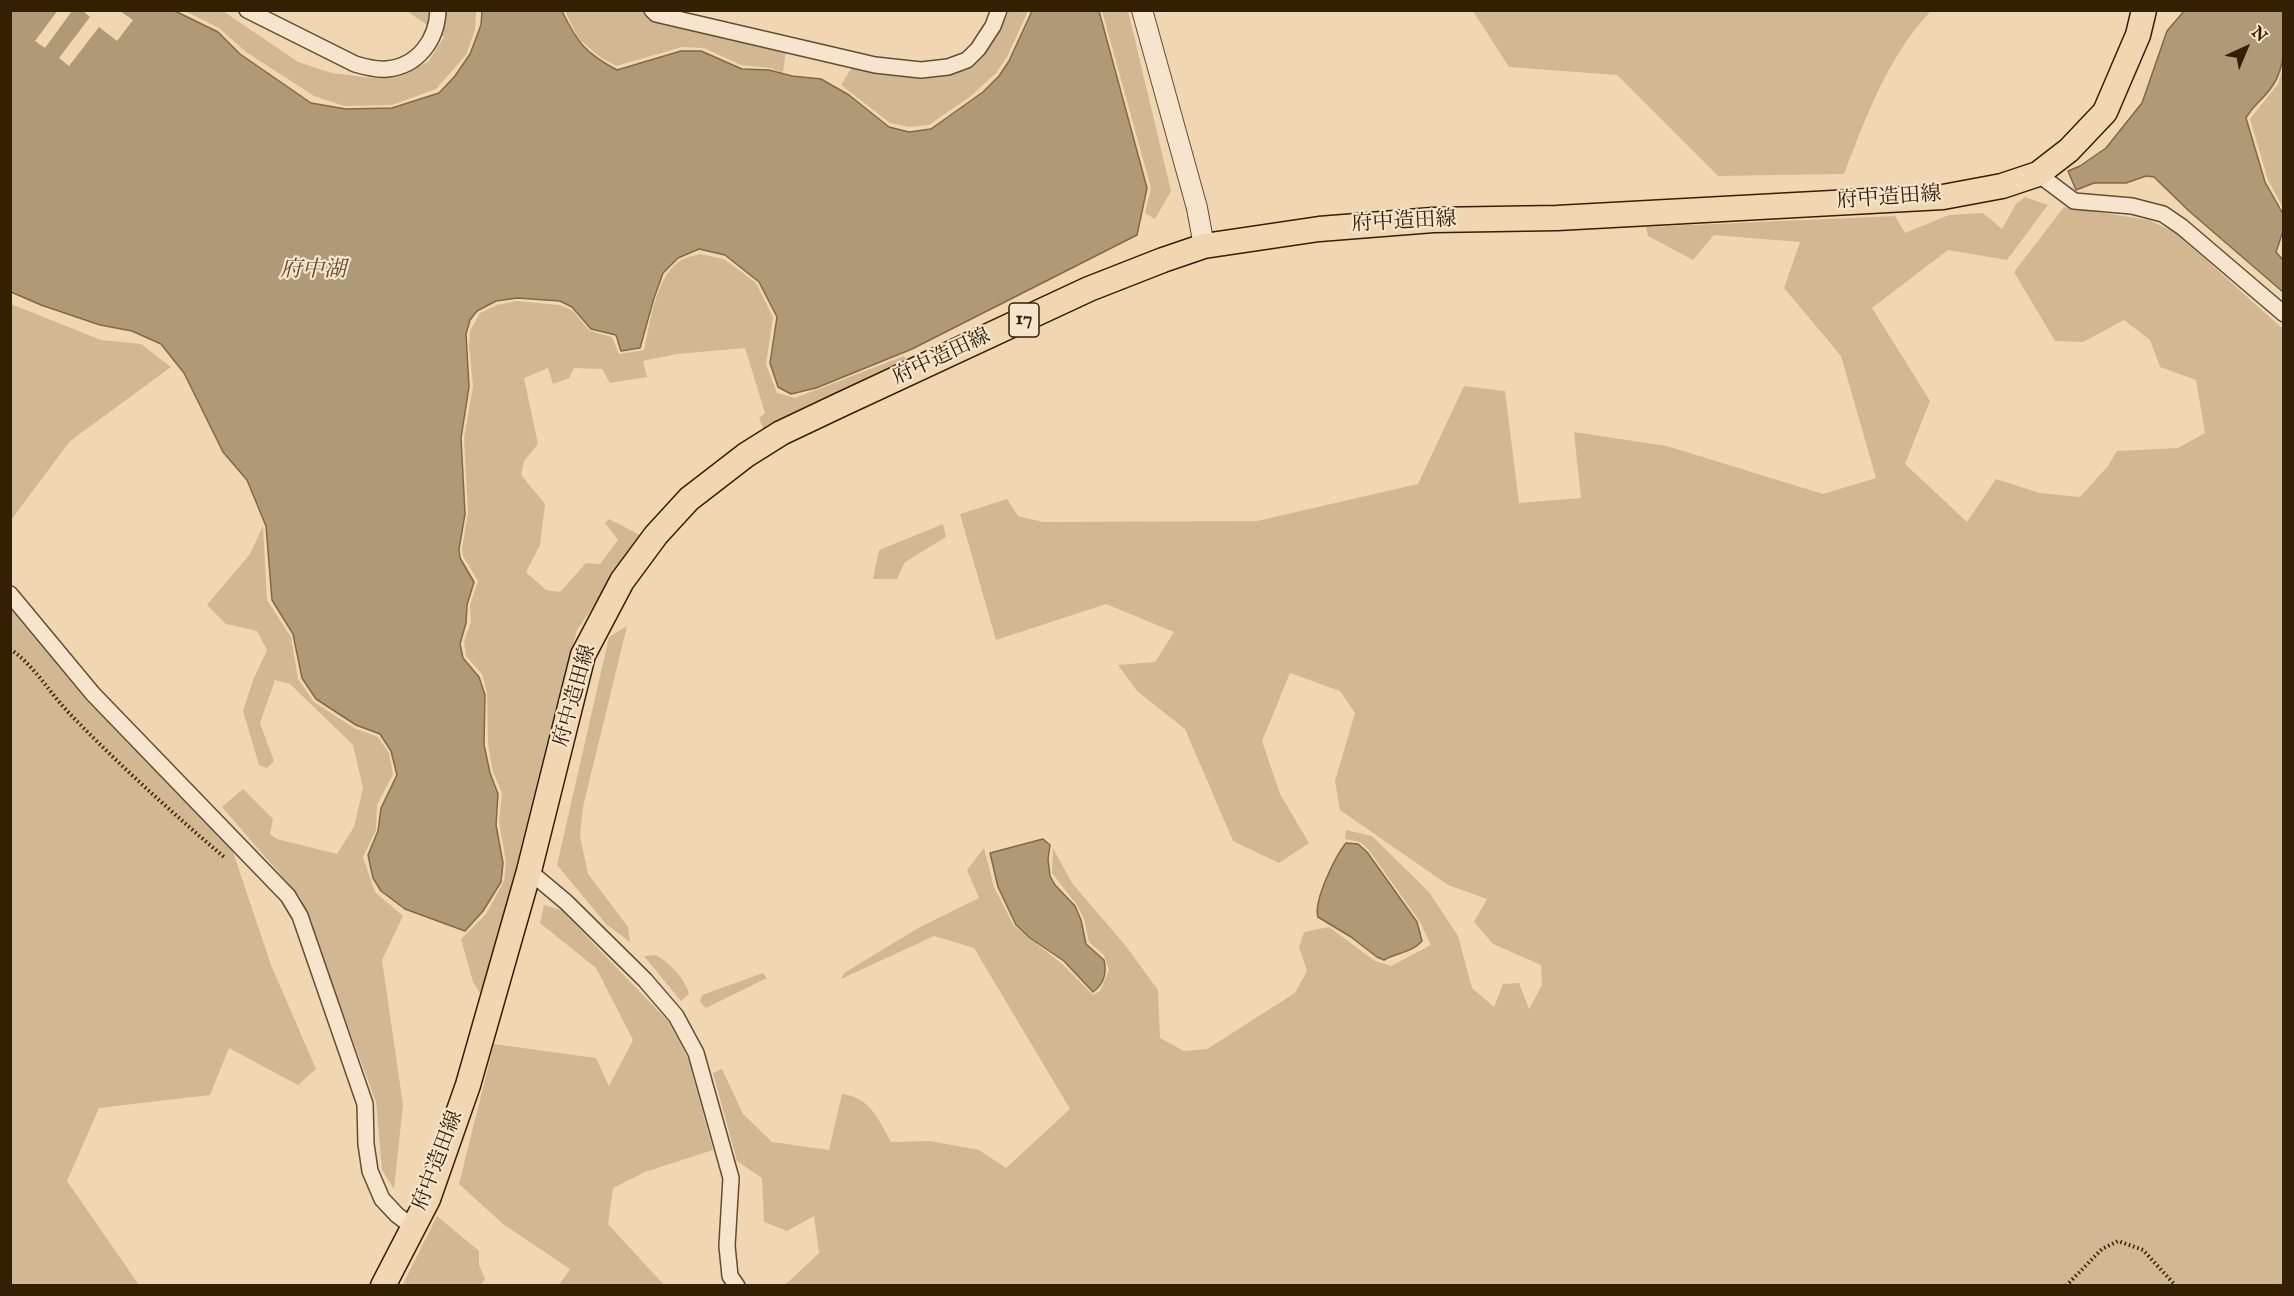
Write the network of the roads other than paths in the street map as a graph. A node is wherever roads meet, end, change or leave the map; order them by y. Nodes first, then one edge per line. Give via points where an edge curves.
1 (247, 10) edge
2 (438, 10) edge
3 (652, 10) edge
4 (999, 10) edge
5 (1142, 10) edge
6 (2144, 10) edge
7 (2038, 174) junction
8 (1204, 246) junction
9 (2283, 314) edge
10 (10, 594) edge
11 (529, 871) junction
12 (413, 1227) junction
13 (383, 1286) edge
14 (737, 1286) edge

1 - 2 street via 355,64 387,69 408,64 425,50 433,38
3 - 4 street via 875,65 921,70 967,60 993,26
5 - 8 street via 1197,207
6 - 7 main road, 府中造田線 / 17 via 2105,112 2069,150
7 - 8 main road, 府中造田線 / 17 via 2002,186 1943,197 1557,218 1432,220 1318,229
7 - 9 street via 2074,201 2132,206 2163,214
8 - 11 main road, 府中造田線 / 17 via 1089,289 840,405 746,455 689,499 622,580 583,655
10 - 12 street via 93,694 288,896 300,916 365,1104 370,1171 382,1199
11 - 12 main road, 府中造田線 / 17 via 468,1085 428,1199
11 - 14 street via 645,980 676,1016 696,1053 730,1178 727,1246 730,1276
12 - 13 main road, 府中造田線 / 17

